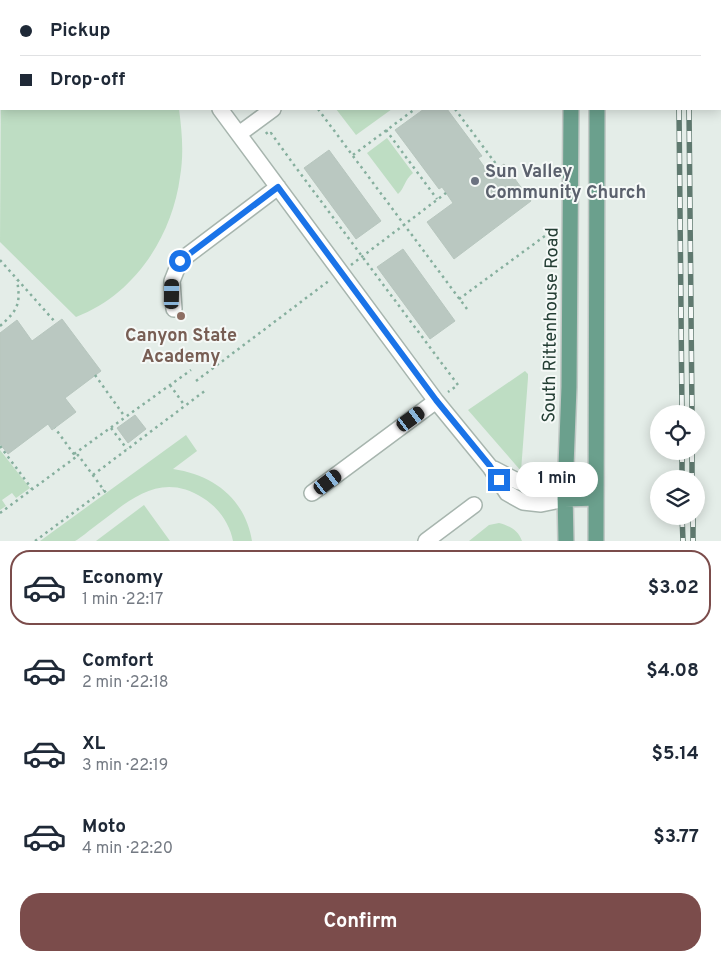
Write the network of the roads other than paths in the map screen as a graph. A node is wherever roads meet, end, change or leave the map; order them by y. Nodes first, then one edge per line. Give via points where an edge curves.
1 (221, 110) edge
2 (271, 110) edge
3 (571, 110) edge
4 (597, 110) edge
5 (239, 134) junction
6 (278, 187) junction
7 (174, 309) dead end
8 (436, 400) junction
9 (312, 493) dead end
10 (565, 498) junction
11 (596, 498) junction
12 (474, 504) dead end
13 (426, 541) edge
14 (566, 541) edge
15 (596, 541) edge

1 - 5 lane
2 - 5 lane
3 - 10 main road, South Rittenhouse Road
4 - 11 main road
5 - 6 lane
6 - 7 lane via 180,261 172,282
6 - 8 lane
8 - 9 lane
8 - 10 lane via 490,466 507,493 523,502 541,504
10 - 11 main road
10 - 14 main road, South Rittenhouse Road
11 - 15 main road
12 - 13 lane

